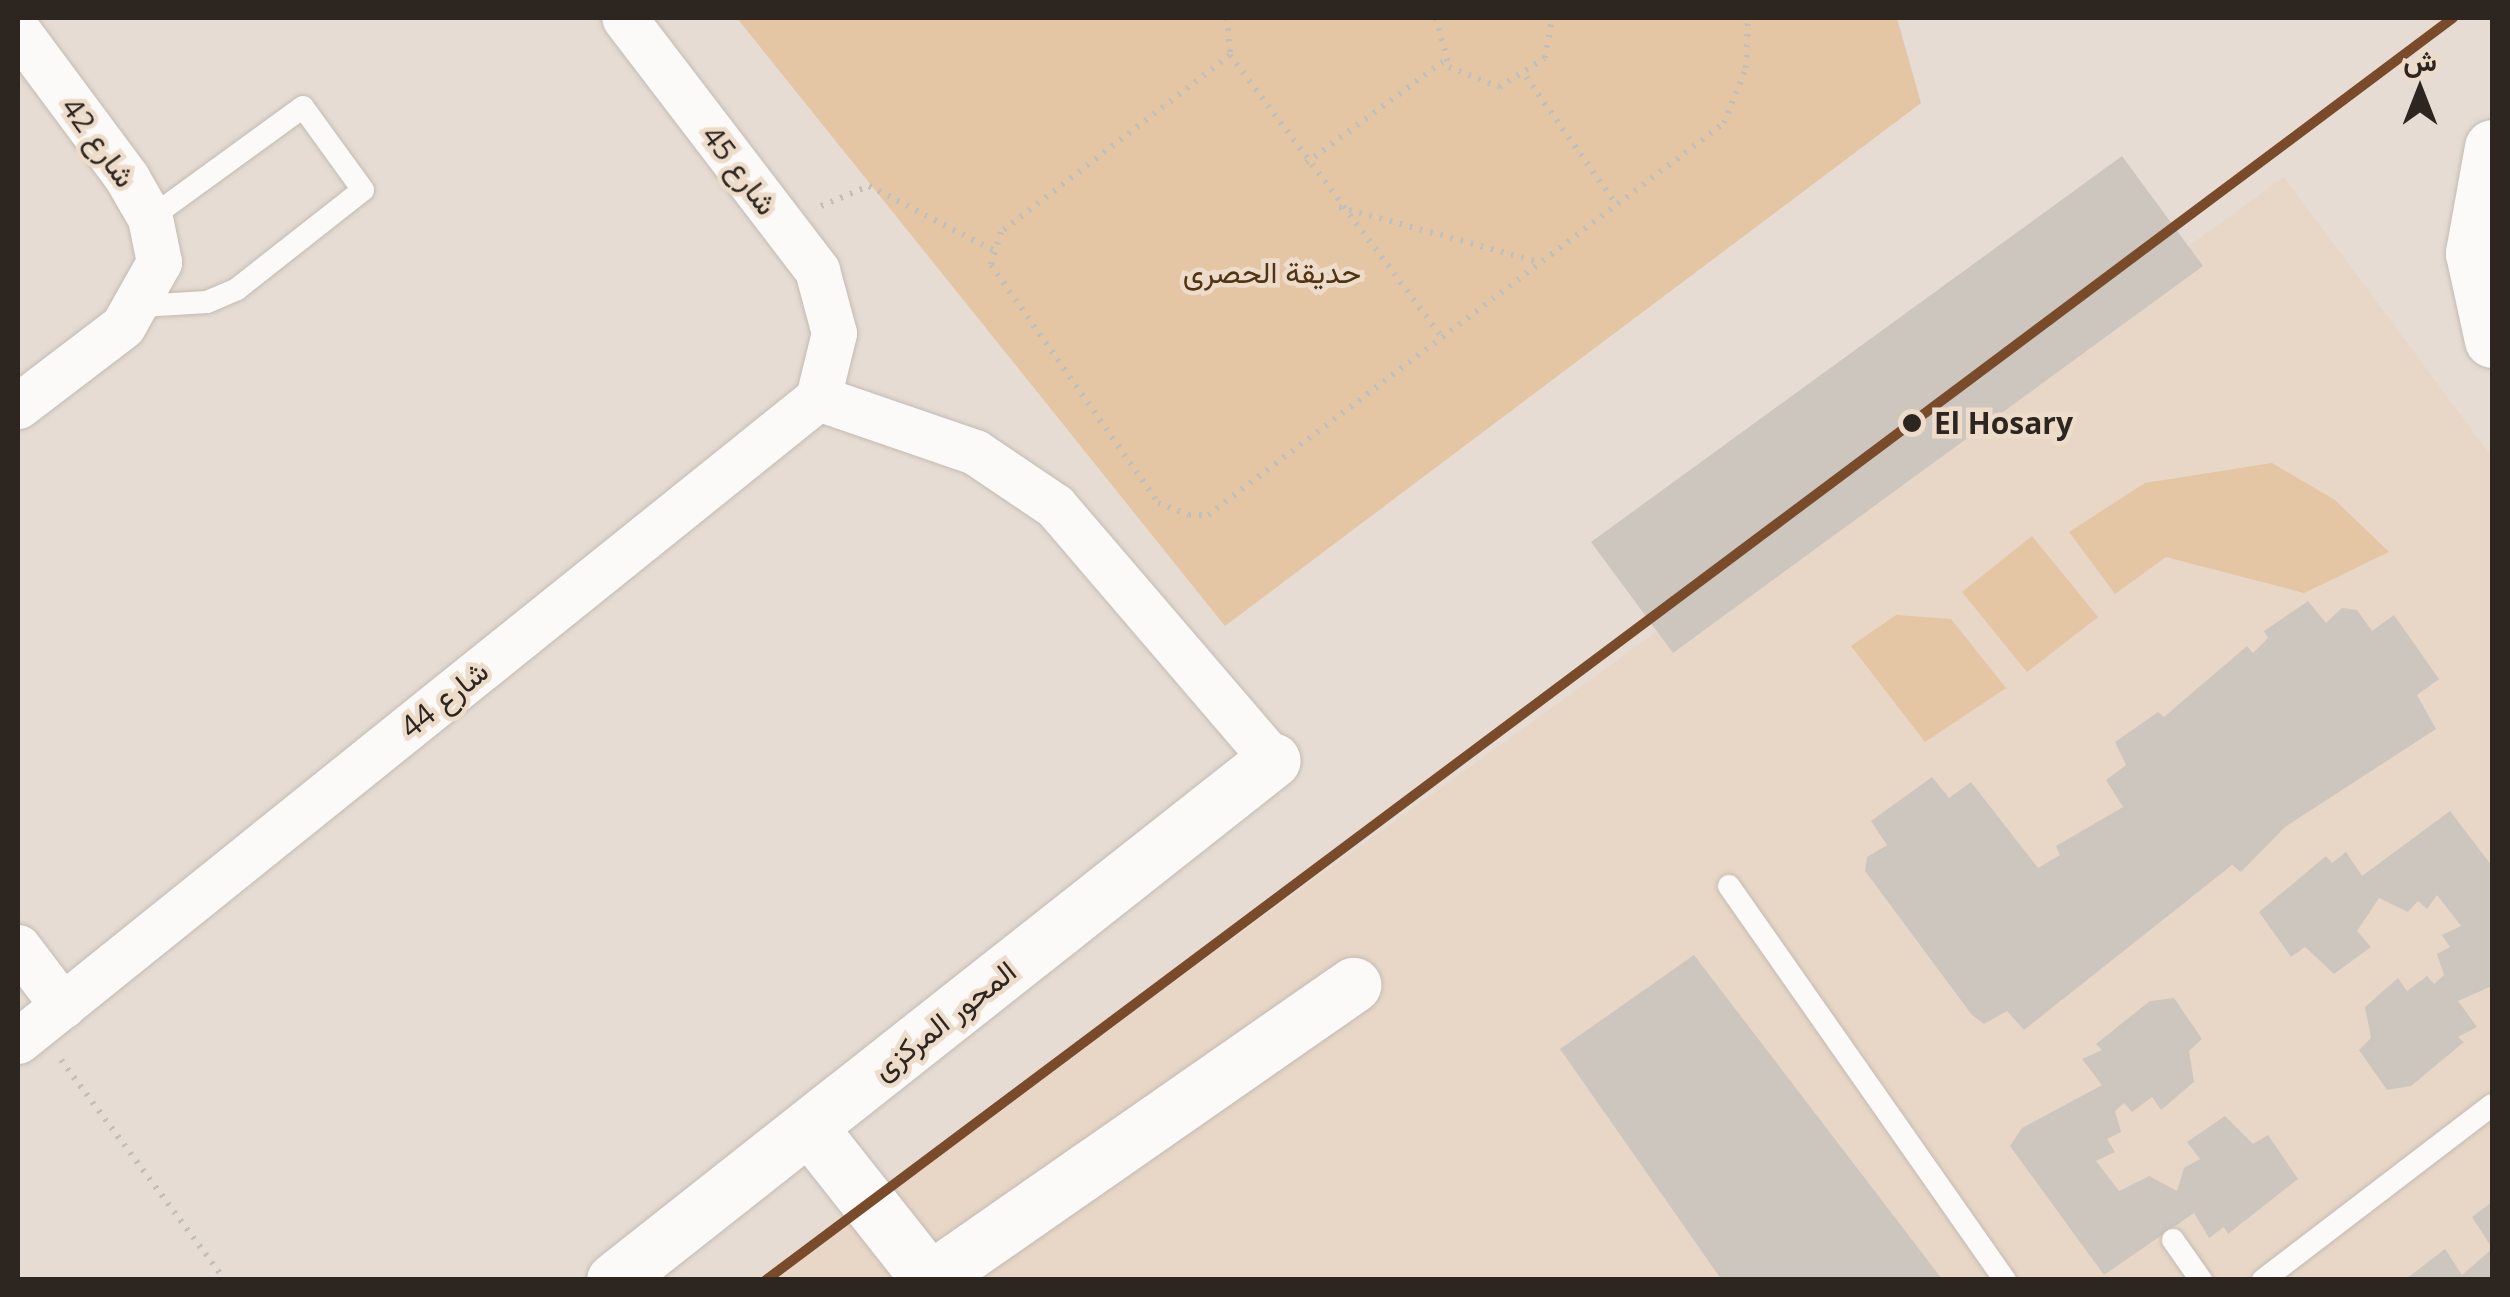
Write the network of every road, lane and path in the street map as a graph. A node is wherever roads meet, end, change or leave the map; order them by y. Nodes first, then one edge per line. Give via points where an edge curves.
1 (624, 18) edge
2 (1227, 18) edge
3 (1436, 18) edge
4 (1552, 18) edge
5 (1748, 18) edge
6 (18, 31) edge
7 (1230, 55) junction
8 (1445, 60) junction
9 (1526, 77) junction
10 (2492, 147) edge
11 (1306, 162) junction
12 (1616, 204) junction
13 (1337, 207) junction
14 (150, 218) junction
15 (790, 235) junction
16 (993, 250) junction
17 (1540, 262) junction
18 (141, 306) junction
19 (1442, 337) junction
20 (2492, 340) edge
21 (818, 398) junction
22 (18, 406) edge
23 (1273, 760) joint
24 (1728, 886) dead end
25 (18, 947) edge
26 (1352, 984) dead end
27 (39, 1025) edge
28 (2492, 1105) edge
29 (809, 1127) junction
30 (2174, 1240) dead end
31 (225, 1280) edge
32 (614, 1280) edge
33 (929, 1280) edge
34 (2006, 1280) edge
35 (2201, 1280) edge
36 (2263, 1280) edge

1 - 15 street, شارع 45
2 - 7 path
3 - 8 path
4 - 9 path via 1545,58
5 - 12 path via 1746,68 1724,122
6 - 14 street, شارع 42
7 - 11 path
7 - 16 path via 1001,232
8 - 9 path via 1481,85
8 - 11 path
9 - 12 path
10 - 20 main road via 2473,253
11 - 13 path
12 - 17 path
13 - 17 path
13 - 19 path
14 - 18 street, شارع 42 via 159,262
14 - 18 lane via 303,107 363,190 237,289 206,302
15 - 16 path via 845,189 869,186
15 - 21 street, شارع 45 via 816,270 834,333
16 - 19 path via 996,282 1170,512 1208,515
17 - 19 path
18 - 22 street
21 - 23 street via 975,452 1055,506
21 - 27 street, شارع 44
23 - 29 main road, المحور المركزى
24 - 34 lane
25 - 27 street
26 - 33 main road
27 - 31 path
28 - 36 lane
29 - 32 main road, المحور المركزى
29 - 33 main road
30 - 35 lane

